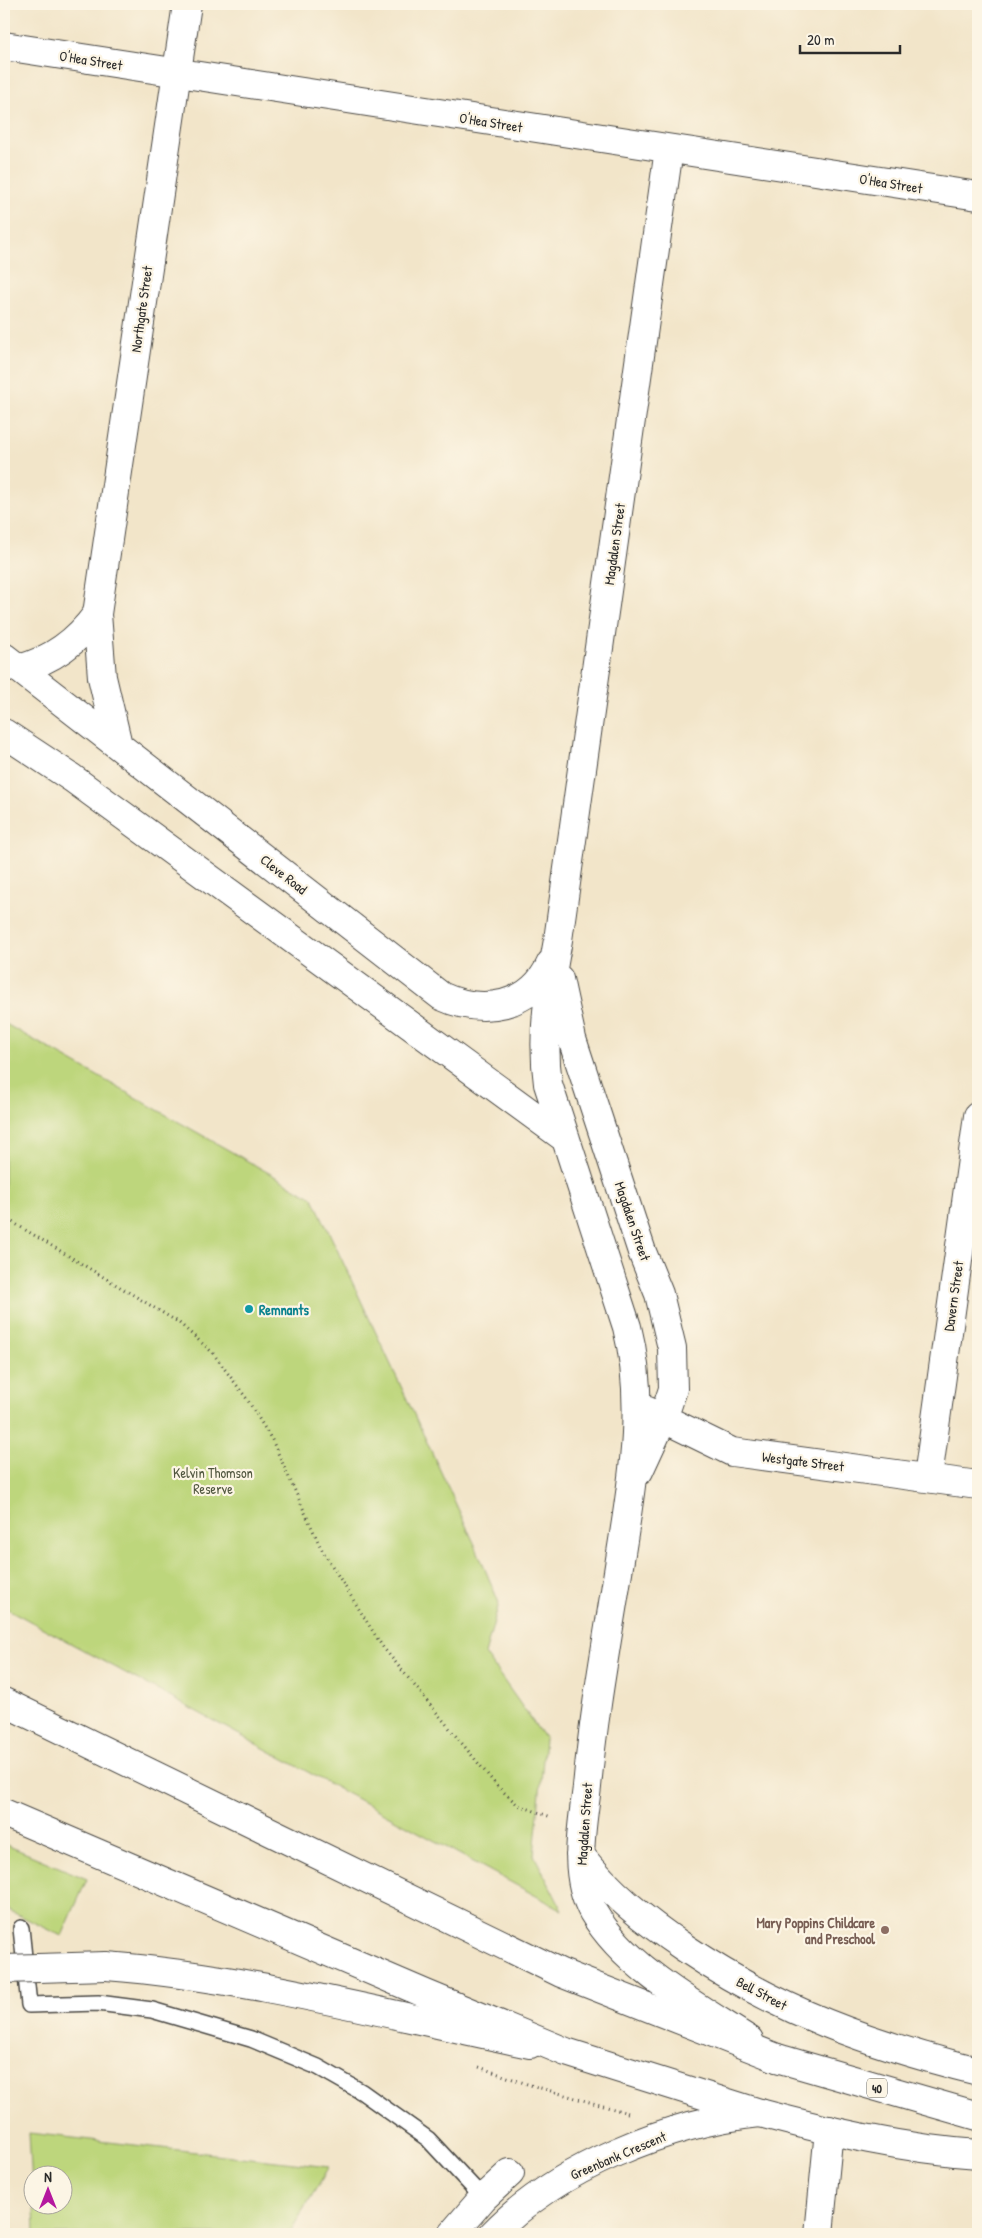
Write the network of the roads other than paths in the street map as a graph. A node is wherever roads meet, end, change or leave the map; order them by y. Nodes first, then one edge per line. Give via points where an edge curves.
1 (187, 4) edge
2 (4, 46) edge
3 (175, 74) junction
4 (669, 149) junction
5 (978, 196) edge
6 (97, 614) junction
7 (11, 663) edge
8 (4, 733) edge
9 (118, 745) junction
10 (558, 940) junction
11 (978, 1116) edge
12 (566, 1139) junction
13 (638, 1405) junction
14 (663, 1419) junction
15 (928, 1477) junction
16 (978, 1485) edge
17 (630, 1500) junction
18 (4, 1702) edge
19 (4, 1813) edge
20 (580, 1856) junction
21 (21, 1928) dead end
22 (4, 1969) edge
23 (566, 2052) junction
24 (777, 2058) junction
25 (978, 2070) edge
26 (760, 2113) junction
27 (978, 2116) edge
28 (829, 2130) junction
29 (978, 2154) edge
30 (510, 2173) dead end
31 (483, 2198) junction
32 (452, 2234) edge
33 (493, 2234) edge
34 (819, 2234) edge

1 - 3 main road, Northgate Street
2 - 3 main road, O'Hea Street
3 - 4 main road, O'Hea Street
3 - 6 main road, Northgate Street
4 - 5 main road, O'Hea Street
4 - 10 main road, Magdalen Street
6 - 7 main road, Northgate Street via 83,634 36,664
6 - 9 main road, Northgate Street via 102,677
7 - 9 main road, Cleve Road
8 - 12 main road via 72,778
9 - 10 main road, Cleve Road via 441,996 459,1004 488,1007 523,996 544,978
10 - 12 main road, Magdalen Street via 546,1006 545,1059 548,1084
10 - 14 main road, Magdalen Street via 558,977 572,1039 667,1322 674,1377
11 - 15 main road, Davern Street
12 - 13 main road, Magdalen Street via 627,1327 634,1356
13 - 14 main road, Westgate Street
13 - 17 main road, Magdalen Street
14 - 15 main road, Westgate Street via 732,1452
14 - 17 main road, Magdalen Street
15 - 16 main road, Westgate Street
17 - 20 main road, Magdalen Street via 589,1761
18 - 24 main road via 561,1973
19 - 23 main road
20 - 24 main road, Magdalen Street via 584,1894 605,1931 620,1948 674,1992
20 - 25 main road, Bell Street via 606,1886 647,1922 752,1988 852,2035 918,2056
21 - 31 lane via 29,2005 98,2003 152,2010 251,2039 318,2068 362,2092 428,2139
22 - 23 main road, bridge via 106,1966 244,1982
23 - 26 main road
24 - 27 main road, 40
26 - 28 main road
26 - 33 main road, Greenbank Crescent via 702,2122 613,2154 543,2190
28 - 29 main road via 949,2152
28 - 34 main road
30 - 31 main road
31 - 32 main road

